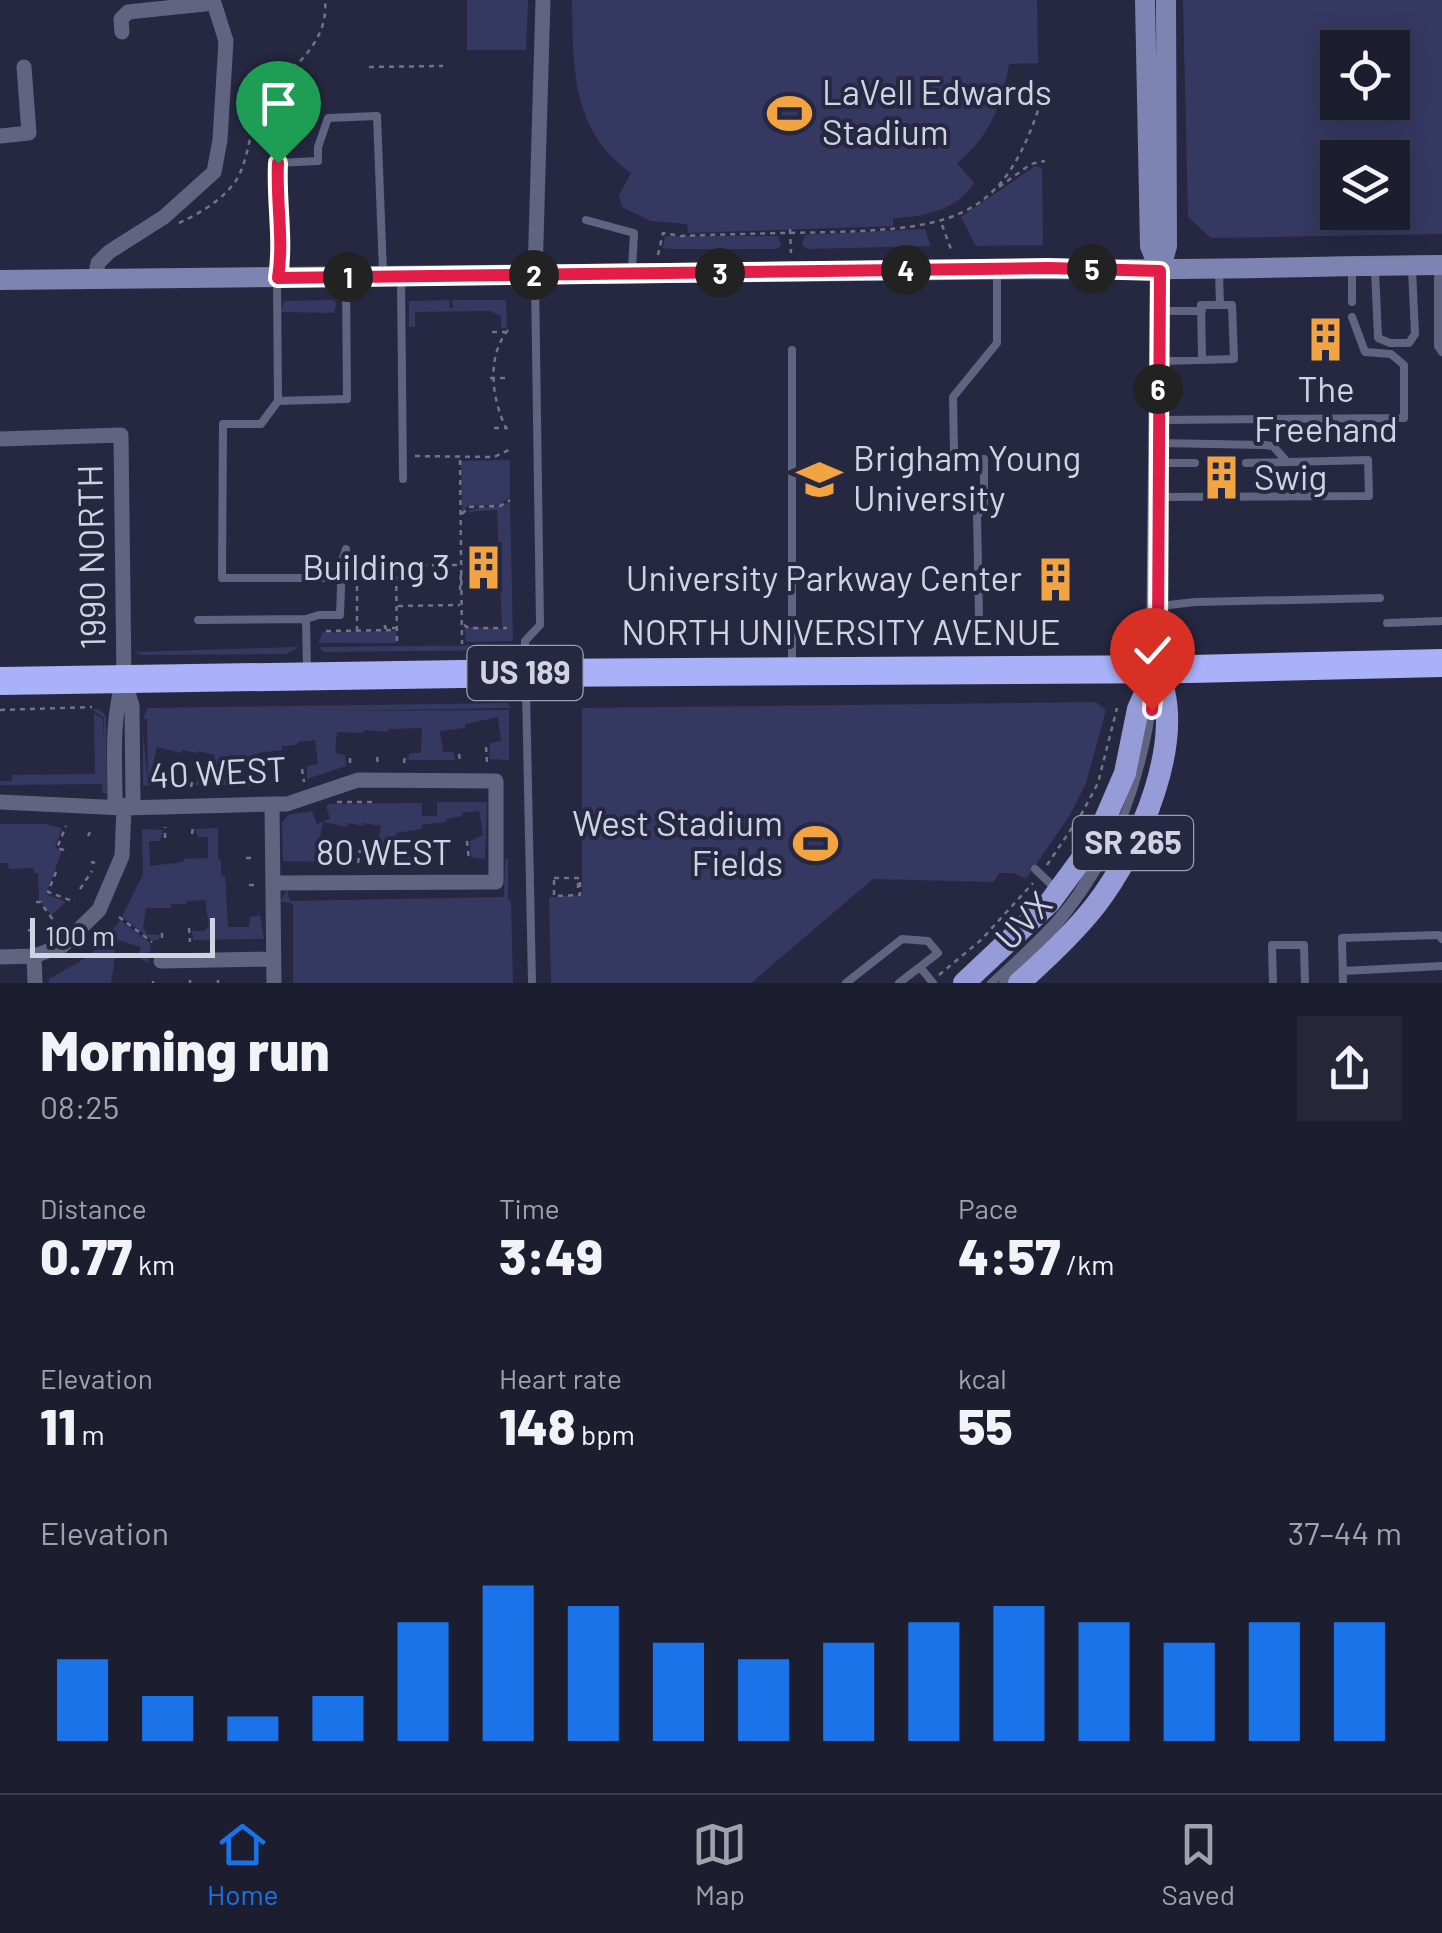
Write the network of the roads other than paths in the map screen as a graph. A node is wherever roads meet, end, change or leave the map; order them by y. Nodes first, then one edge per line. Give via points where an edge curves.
1 (543, 0) edge
2 (1145, 0) edge
3 (1166, 0) edge
4 (122, 32) dead end
5 (24, 68) dead end
6 (0, 136) edge
7 (586, 220) dead end
8 (1412, 265) junction
9 (1440, 265) edge
10 (1352, 266) junction
11 (1375, 266) junction
12 (1219, 267) junction
13 (997, 269) junction
14 (1160, 271) junction
15 (632, 274) junction
16 (535, 275) junction
17 (392, 276) junction
18 (346, 277) junction
19 (278, 278) junction
20 (0, 280) edge
21 (95, 280) junction
22 (1352, 302) dead end
23 (1220, 305) junction
24 (1202, 310) junction
25 (1159, 312) junction
26 (1352, 317) dead end
27 (792, 350) dead end
28 (1442, 352) edge
29 (1202, 360) junction
30 (1158, 361) junction
31 (278, 400) junction
32 (1157, 420) junction
33 (0, 438) edge
34 (1157, 454) junction
35 (1288, 462) junction
36 (1195, 463) dead end
37 (1246, 463) dead end
38 (403, 479) dead end
39 (1157, 497) junction
40 (346, 549) dead end
41 (323, 578) dead end
42 (1380, 598) dead end
43 (1158, 606) junction
44 (979, 617) dead end
45 (198, 620) dead end
46 (306, 620) junction
47 (1442, 620) edge
48 (1387, 623) dead end
49 (1442, 663) edge
50 (1156, 669) junction
51 (792, 672) junction
52 (526, 673) junction
53 (307, 676) junction
54 (124, 680) junction
55 (0, 681) edge
56 (0, 802) edge
57 (272, 804) junction
58 (124, 808) junction
59 (1097, 838) junction
60 (1038, 872) road end
61 (496, 882) joint
62 (273, 884) junction
63 (1058, 892) junction
64 (1442, 939) edge
65 (34, 956) junction
66 (0, 957) edge
67 (274, 959) junction
68 (162, 961) dead end
69 (1442, 966) edge
70 (920, 967) junction
71 (1342, 971) junction
72 (935, 979) edge
73 (35, 983) edge
74 (274, 983) edge
75 (532, 983) edge
76 (846, 983) edge
77 (899, 983) edge
78 (964, 983) edge
79 (991, 983) edge
80 (1003, 983) edge
81 (1019, 983) edge
82 (1262, 983) edge
83 (1272, 983) edge
84 (1304, 983) edge
85 (1343, 983) edge

1 - 16 street
2 - 14 main road via 1150,246
3 - 14 main road via 1167,246
4 - 21 street via 128,12 214,2 226,41 220,140 214,172 164,217 109,252
5 - 6 street via 28,134
7 - 15 lane via 634,233
8 - 9 main road
8 - 11 main road
8 - 11 lane via 1415,334 1409,343 1378,338
9 - 28 lane
10 - 11 main road
10 - 12 main road
10 - 22 lane
12 - 14 main road
12 - 23 lane
13 - 14 main road
13 - 15 main road
13 - 44 lane via 998,343 953,397 954,452 984,459 984,506 977,516
14 - 25 main road
15 - 16 main road
16 - 17 main road
16 - 52 lane via 540,625 525,641
17 - 18 main road
17 - 19 lane via 377,116 370,116 328,118 318,161 278,163
17 - 38 lane
18 - 19 main road
18 - 31 lane via 348,399
19 - 21 main road
19 - 31 lane
20 - 21 main road
23 - 24 lane
23 - 29 lane via 1232,304 1234,359
24 - 25 lane
24 - 29 lane
25 - 30 main road
26 - 32 lane via 1365,352 1391,354 1404,365 1404,418
27 - 51 lane
29 - 30 lane
30 - 32 main road
31 - 41 lane via 261,424 223,424 222,578
32 - 34 main road
33 - 54 street, 1990 NORTH via 121,434
34 - 35 lane via 1264,445
34 - 36 lane
34 - 39 main road
35 - 37 lane
35 - 39 lane via 1368,460 1369,496
39 - 43 main road
40 - 46 lane via 340,615
42 - 43 lane
43 - 50 main road
45 - 46 lane
46 - 53 lane
47 - 48 lane
49 - 50 highway, NORTH UNIVERSITY AVENUE / US 189
50 - 51 highway, NORTH UNIVERSITY AVENUE / US 189
50 - 59 main road, SR 265 via 1138,709 1125,773
50 - 80 lane, UVX via 1142,764 1110,850 1078,903
50 - 81 main road, SR 265 via 1166,692 1166,735 1132,847 1094,907
51 - 52 highway, NORTH UNIVERSITY AVENUE / US 189
52 - 53 highway, NORTH UNIVERSITY AVENUE / US 189
52 - 75 lane
53 - 54 highway, NORTH UNIVERSITY AVENUE / US 189
54 - 55 highway, NORTH UNIVERSITY AVENUE / US 189
54 - 58 street, 1990 NORTH via 132,706 133,801
56 - 58 street, 40 WEST
57 - 58 street, 40 WEST
57 - 61 street, 40 WEST via 358,780 496,781
57 - 62 street
58 - 65 street via 119,870 99,910 62,946
59 - 63 main road, SR 265
59 - 79 lane via 1082,884
60 - 63 lane
61 - 62 street, 80 WEST
62 - 67 street
63 - 78 main road, SR 265
64 - 71 lane via 1342,938
65 - 66 street
65 - 73 street
67 - 68 street
67 - 74 street
69 - 71 lane
70 - 72 lane
70 - 76 lane via 938,953 928,940 902,940
70 - 77 lane
71 - 85 lane
82 - 83 lane
83 - 84 lane via 1272,946 1304,945

